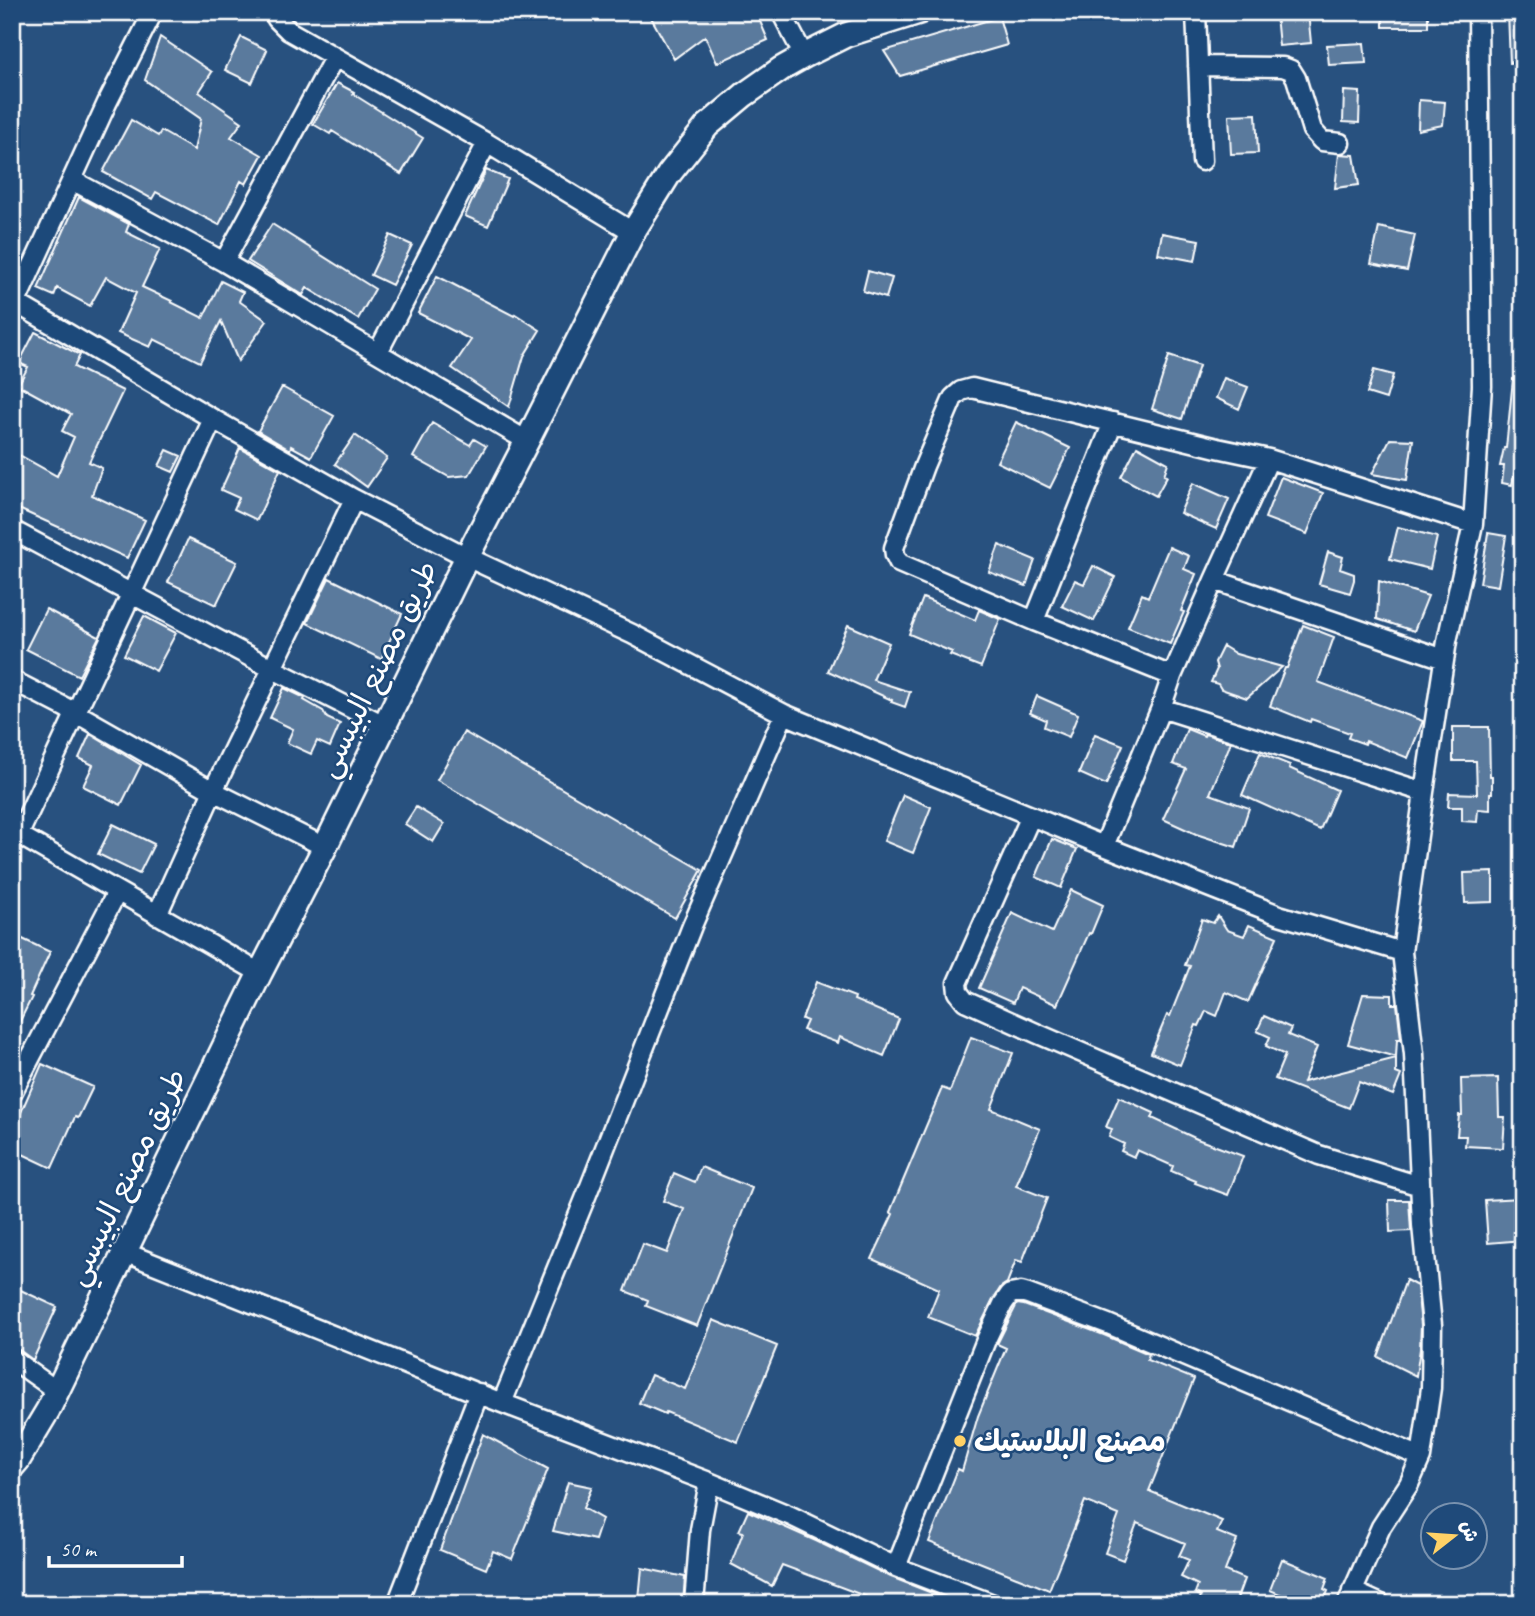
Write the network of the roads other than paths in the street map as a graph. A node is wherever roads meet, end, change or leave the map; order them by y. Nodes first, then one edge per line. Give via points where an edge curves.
1 (153, 12) edge
2 (274, 12) edge
3 (781, 12) edge
4 (919, 12) edge
5 (1196, 12) edge
6 (1478, 12) edge
7 (804, 56) junction
8 (334, 58) junction
9 (1198, 66) junction
10 (487, 143) junction
11 (1340, 143) dead end
12 (1202, 161) dead end
13 (72, 180) junction
14 (633, 232) junction
15 (225, 262) junction
16 (14, 307) edge
17 (378, 352) junction
18 (213, 419) junction
19 (1113, 422) junction
20 (527, 442) junction
21 (1269, 459) junction
22 (354, 499) junction
23 (1474, 524) junction
24 (12, 530) edge
25 (467, 557) junction
26 (1214, 580) junction
27 (131, 595) junction
28 (1034, 621) junction
29 (1444, 659) junction
30 (271, 668) junction
31 (1172, 676) junction
32 (12, 680) edge
33 (1161, 708) junction
34 (75, 713) junction
35 (784, 714) junction
36 (384, 725) junction
37 (213, 791) junction
38 (1424, 792) junction
39 (1031, 816) junction
40 (16, 833) edge
41 (1104, 846) junction
42 (325, 847) junction
43 (117, 892) junction
44 (157, 915) junction
45 (1402, 952) junction
46 (260, 973) junction
47 (12, 1093) edge
48 (1420, 1185) junction
49 (124, 1252) junction
50 (12, 1359) edge
51 (57, 1391) junction
52 (479, 1393) junction
53 (502, 1403) junction
54 (1421, 1457) junction
55 (12, 1467) edge
56 (709, 1482) junction
57 (896, 1567) junction
58 (1350, 1597) edge
59 (397, 1604) edge
60 (694, 1604) edge
61 (993, 1604) edge
62 (1381, 1604) edge

1 - 13 street
2 - 8 street via 289,31
3 - 7 street
4 - 7 main road, طريق مصنع البيبسي via 846,36
5 - 9 street
6 - 23 street via 1482,386
7 - 14 main road, طريق مصنع البيبسي via 780,69 707,126 669,174
8 - 10 street
8 - 15 street
9 - 11 street via 1291,70 1315,136
9 - 12 street
10 - 14 street
10 - 17 street
13 - 15 street
13 - 16 street
14 - 20 main road, طريق مصنع البيبسي
15 - 17 street
16 - 18 street
17 - 20 street
18 - 22 street
18 - 27 street
19 - 21 street
19 - 28 street
19 - 28 street via 972,388 953,398 924,466 894,548 899,563
20 - 25 main road, طريق مصنع البيبسي
21 - 23 street
21 - 26 street
22 - 25 street
22 - 30 street
23 - 29 street
24 - 27 street
25 - 35 street via 632,634
25 - 36 main road, طريق مصنع البيبسي
26 - 29 street
26 - 31 street
27 - 30 street
27 - 34 street
28 - 31 street
29 - 38 street
30 - 36 street
30 - 37 street
31 - 33 street
32 - 34 street
33 - 38 street
33 - 41 street
34 - 37 street
34 - 40 street
35 - 39 street
35 - 53 street via 692,926
36 - 42 main road, طريق مصنع البيبسي
37 - 42 street
37 - 44 street
38 - 45 street
39 - 41 street
39 - 48 street via 957,983 965,1001 1320,1155
40 - 43 street
41 - 45 street via 1279,915
42 - 46 main road, طريق مصنع البيبسي
43 - 44 street
43 - 47 street
44 - 46 street
45 - 48 street via 1414,1054
46 - 49 main road, طريق مصنع البيبسي
48 - 54 street via 1432,1325 1431,1388
49 - 51 main road, طريق مصنع البيبسي
49 - 52 street
50 - 51 street
51 - 55 main road, طريق مصنع البيبسي
52 - 53 street
52 - 59 street
53 - 56 street
54 - 57 street via 1108,1324 1028,1294 1010,1294 986,1340
54 - 58 street via 1381,1527
56 - 57 street
56 - 60 street
57 - 61 street
58 - 62 street

